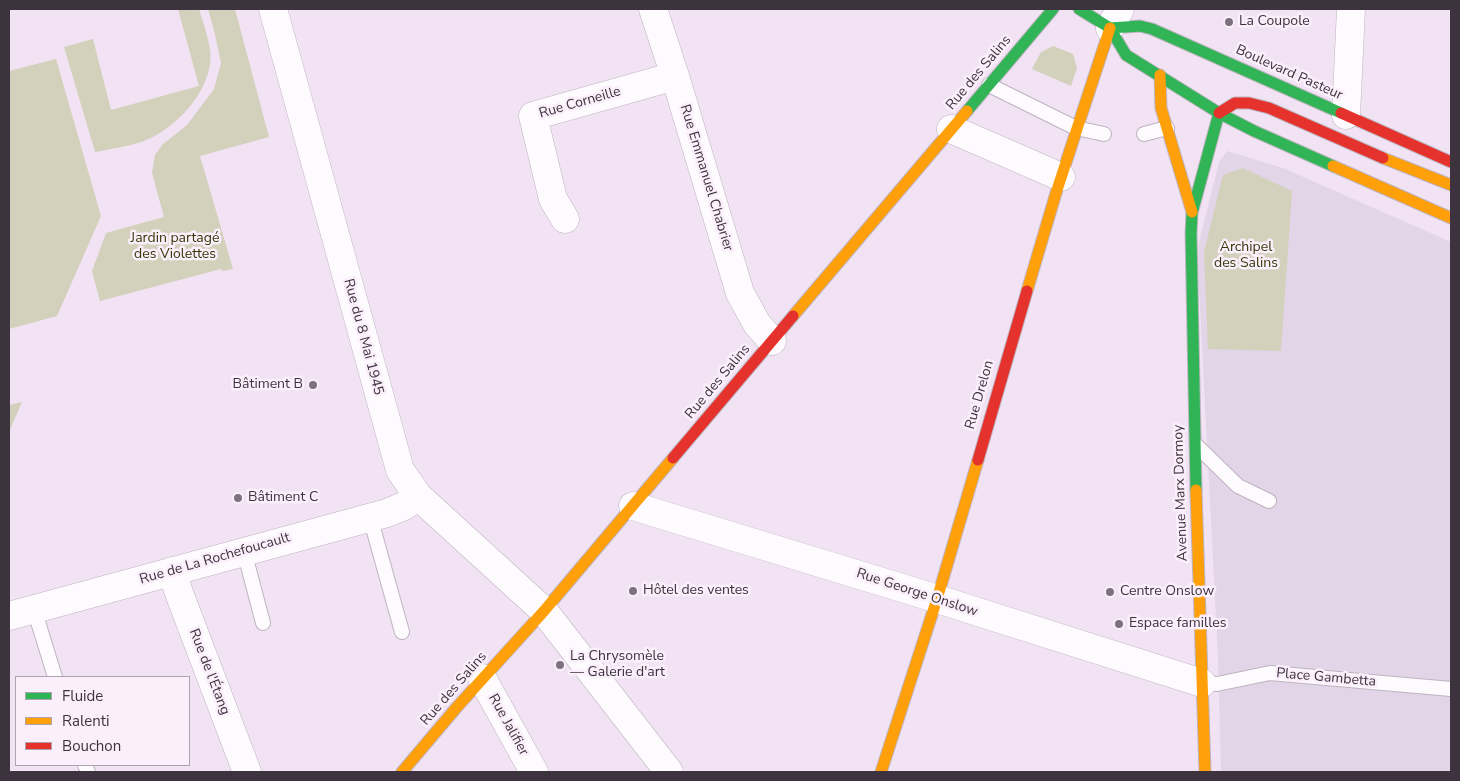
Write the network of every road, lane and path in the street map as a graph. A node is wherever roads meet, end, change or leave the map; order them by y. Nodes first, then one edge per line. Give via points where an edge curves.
1 (273, 9) edge
2 (653, 9) edge
3 (1053, 9) edge
4 (1079, 9) edge
5 (1351, 9) edge
6 (1115, 18) edge
7 (675, 76) junction
8 (1160, 76) junction
9 (989, 85) junction
10 (1219, 113) junction
11 (1346, 115) junction
12 (1076, 128) junction
13 (1167, 128) junction
14 (951, 129) junction
15 (1104, 134) dead end
16 (1144, 134) dead end
17 (1451, 162) edge
18 (1061, 177) junction
19 (1451, 185) edge
20 (1192, 213) junction
21 (1451, 218) edge
22 (565, 219) dead end
23 (772, 341) junction
24 (1195, 444) junction
25 (418, 496) junction
26 (1269, 500) dead end
27 (633, 506) junction
28 (370, 517) junction
29 (244, 551) junction
30 (172, 571) junction
31 (937, 599) junction
32 (544, 610) junction
33 (21, 612) edge
34 (263, 623) dead end
35 (402, 632) dead end
36 (55, 676) edge
37 (482, 678) junction
38 (1202, 682) junction
39 (1451, 689) edge
40 (247, 772) edge
41 (402, 772) edge
42 (534, 772) edge
43 (669, 772) edge
44 (882, 772) edge
45 (1205, 772) edge

1 - 25 street, Rue du 8 Mai 1945 via 400,470
2 - 7 street, Rue Emmanuel Chabrier
3 - 9 main road, Rue des Salins
4 - 6 main road
5 - 11 street
6 - 8 main road via 1126,55
6 - 11 main road, Boulevard Pasteur via 1152,29
6 - 12 main road, Rue Drelon
7 - 22 street, Rue Corneille via 533,116 553,198
7 - 23 street, Rue Emmanuel Chabrier via 740,293 757,324
8 - 10 main road
8 - 13 main road, Avenue Marx Dormoy via 1161,108
9 - 12 lane
9 - 14 main road, Rue des Salins
10 - 19 main road via 1235,103 1269,108
10 - 20 main road, Avenue Marx Dormoy
10 - 21 main road
11 - 17 main road, Boulevard Pasteur
12 - 15 lane
12 - 18 main road, Rue Drelon
13 - 16 lane
13 - 20 main road, Avenue Marx Dormoy
14 - 18 street
14 - 23 main road, Rue des Salins
18 - 31 main road, Rue Drelon
20 - 24 main road, Avenue Marx Dormoy
23 - 27 main road, Rue des Salins
24 - 26 lane via 1238,486
24 - 38 main road, Avenue Marx Dormoy
25 - 28 street, Rue de La Rochefoucault via 404,506
25 - 32 street, Rue du 8 Mai 1945
27 - 31 street, Rue George Onslow
27 - 32 main road, Rue des Salins
28 - 29 street, Rue de La Rochefoucault
28 - 35 lane
29 - 30 street, Rue de La Rochefoucault
29 - 34 lane
30 - 33 street, Rue de La Rochefoucault
30 - 40 street, Rue de l'Étang
31 - 38 street, Rue George Onslow
31 - 44 main road, Rue Drelon
32 - 37 main road, Rue des Salins
32 - 43 street, Rue du 8 Mai 1945
33 - 36 lane
37 - 41 main road, Rue des Salins
37 - 42 street, Rue Jalifier
38 - 39 lane, Place Gambetta via 1217,684 1270,673
38 - 45 main road, Avenue Marx Dormoy

